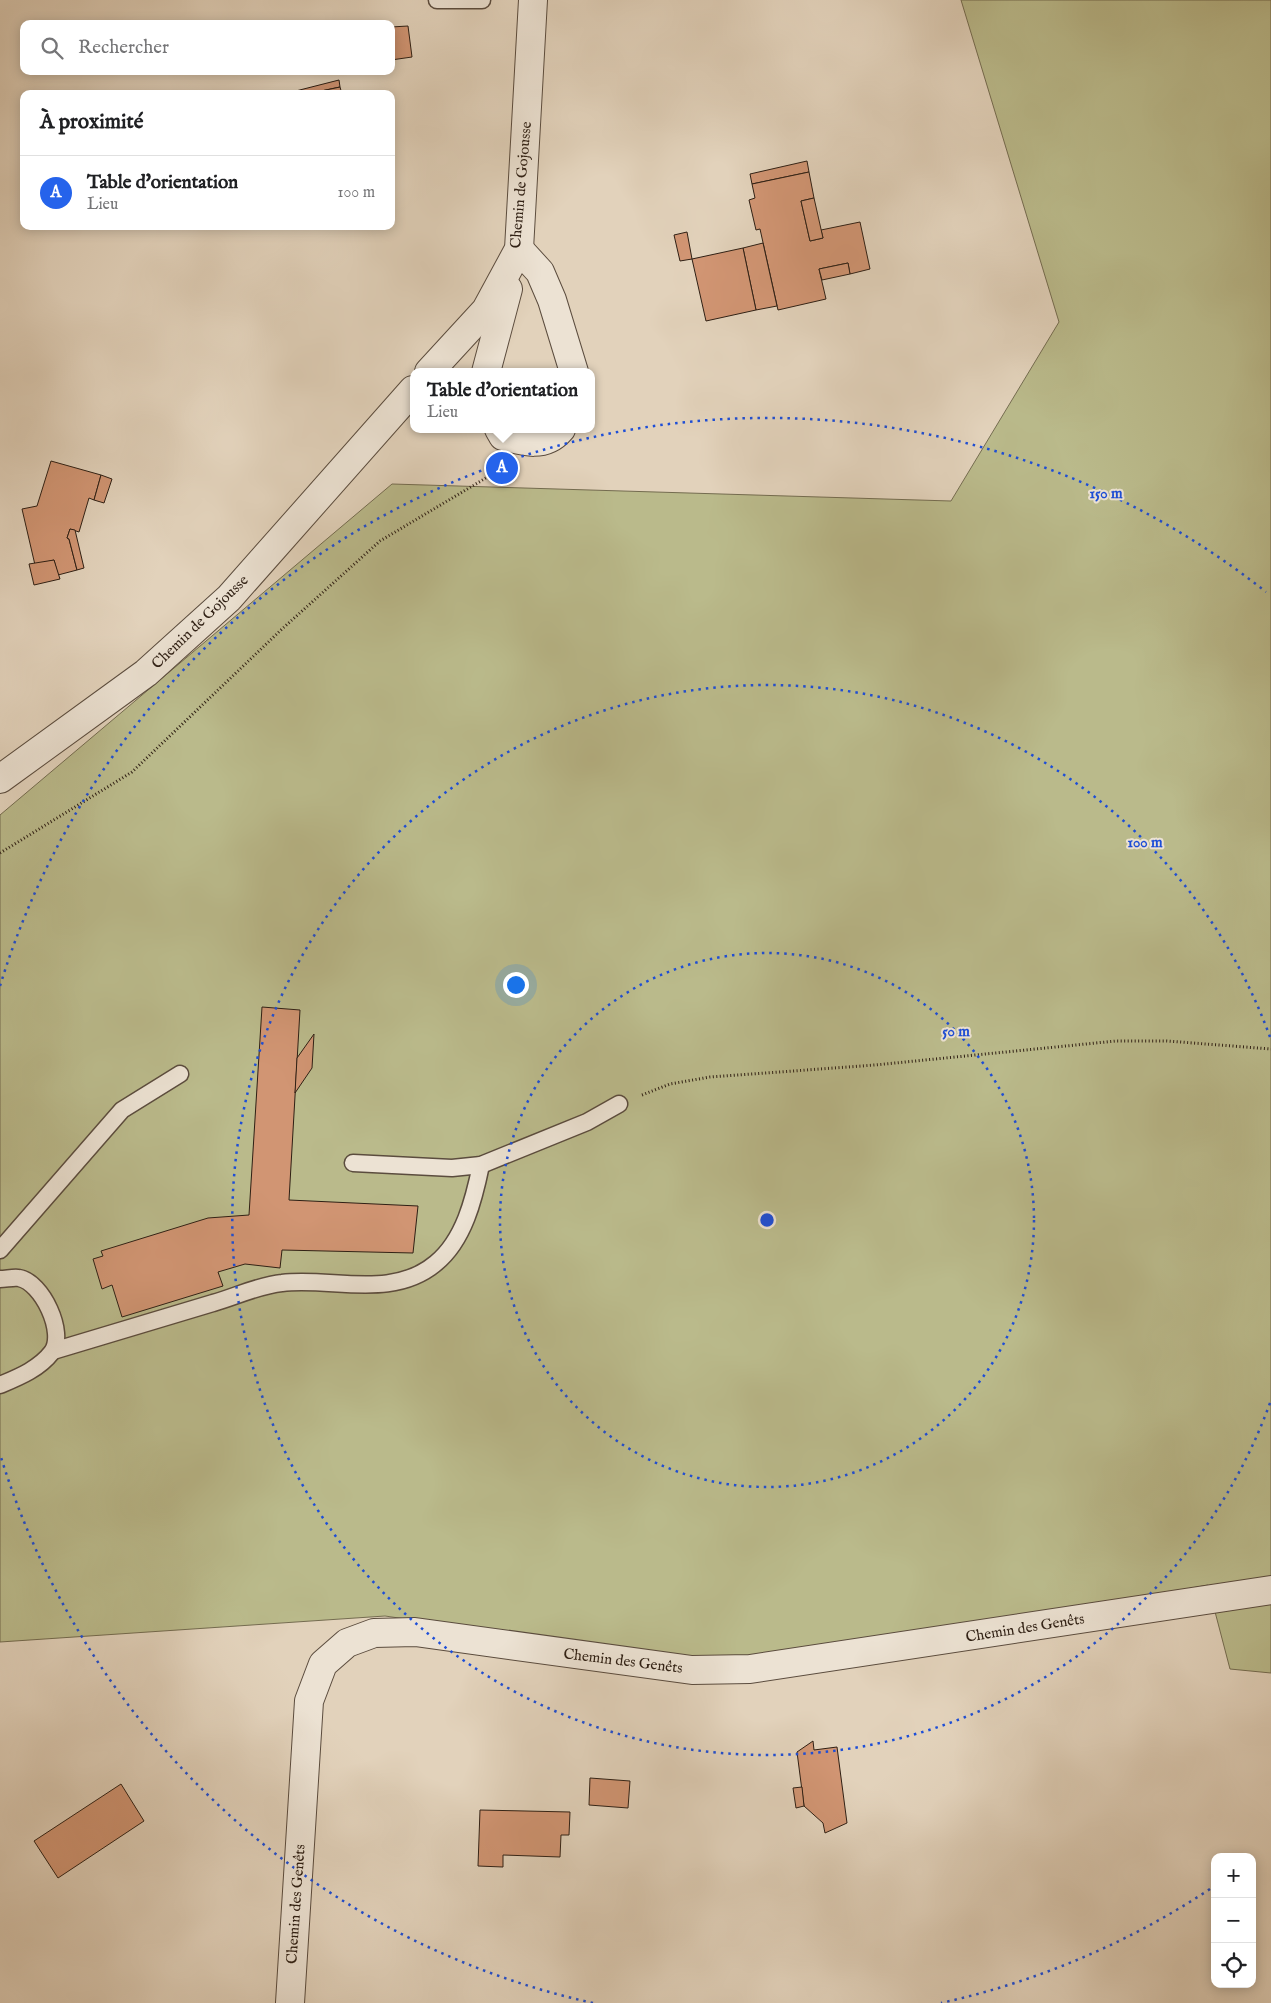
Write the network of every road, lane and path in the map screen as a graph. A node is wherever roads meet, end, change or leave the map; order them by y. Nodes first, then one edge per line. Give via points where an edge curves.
1 (437, 0) edge
2 (482, 0) edge
3 (533, 0) edge
4 (518, 249) junction
5 (433, 368) edge
6 (487, 368) edge
7 (573, 368) edge
8 (410, 393) edge
9 (501, 433) edge
10 (558, 433) edge
11 (505, 466) dead end
12 (0, 779) edge
13 (0, 853) edge
14 (1271, 1048) edge
15 (180, 1074) dead end
16 (618, 1104) joint
17 (353, 1163) dead end
18 (481, 1165) junction
19 (0, 1250) edge
20 (0, 1279) edge
21 (53, 1351) junction
22 (0, 1385) edge
23 (1271, 1590) edge
24 (290, 2003) edge

1 - 2 lane
3 - 4 street, Chemin de Gojousse
4 - 5 street, Chemin de Gojousse via 486,310
4 - 6 street
4 - 7 street via 540,272
8 - 12 street, Chemin de Gojousse via 230,598 146,673
9 - 10 street via 529,444
11 - 13 path via 380,541 132,772
14 - 16 path via 1167,1041 1043,1047 875,1065 710,1077 670,1084
15 - 19 lane via 122,1110
16 - 18 lane via 587,1122
17 - 18 lane via 452,1168
18 - 21 lane via 472,1207 458,1235 436,1263 409,1278 376,1286 280,1283
20 - 21 lane via 20,1278 37,1288 49,1307 57,1333
21 - 22 lane via 29,1373
23 - 24 street, Chemin des Genêts via 750,1669 664,1667 415,1632 374,1633 347,1643 323,1664 309,1701

